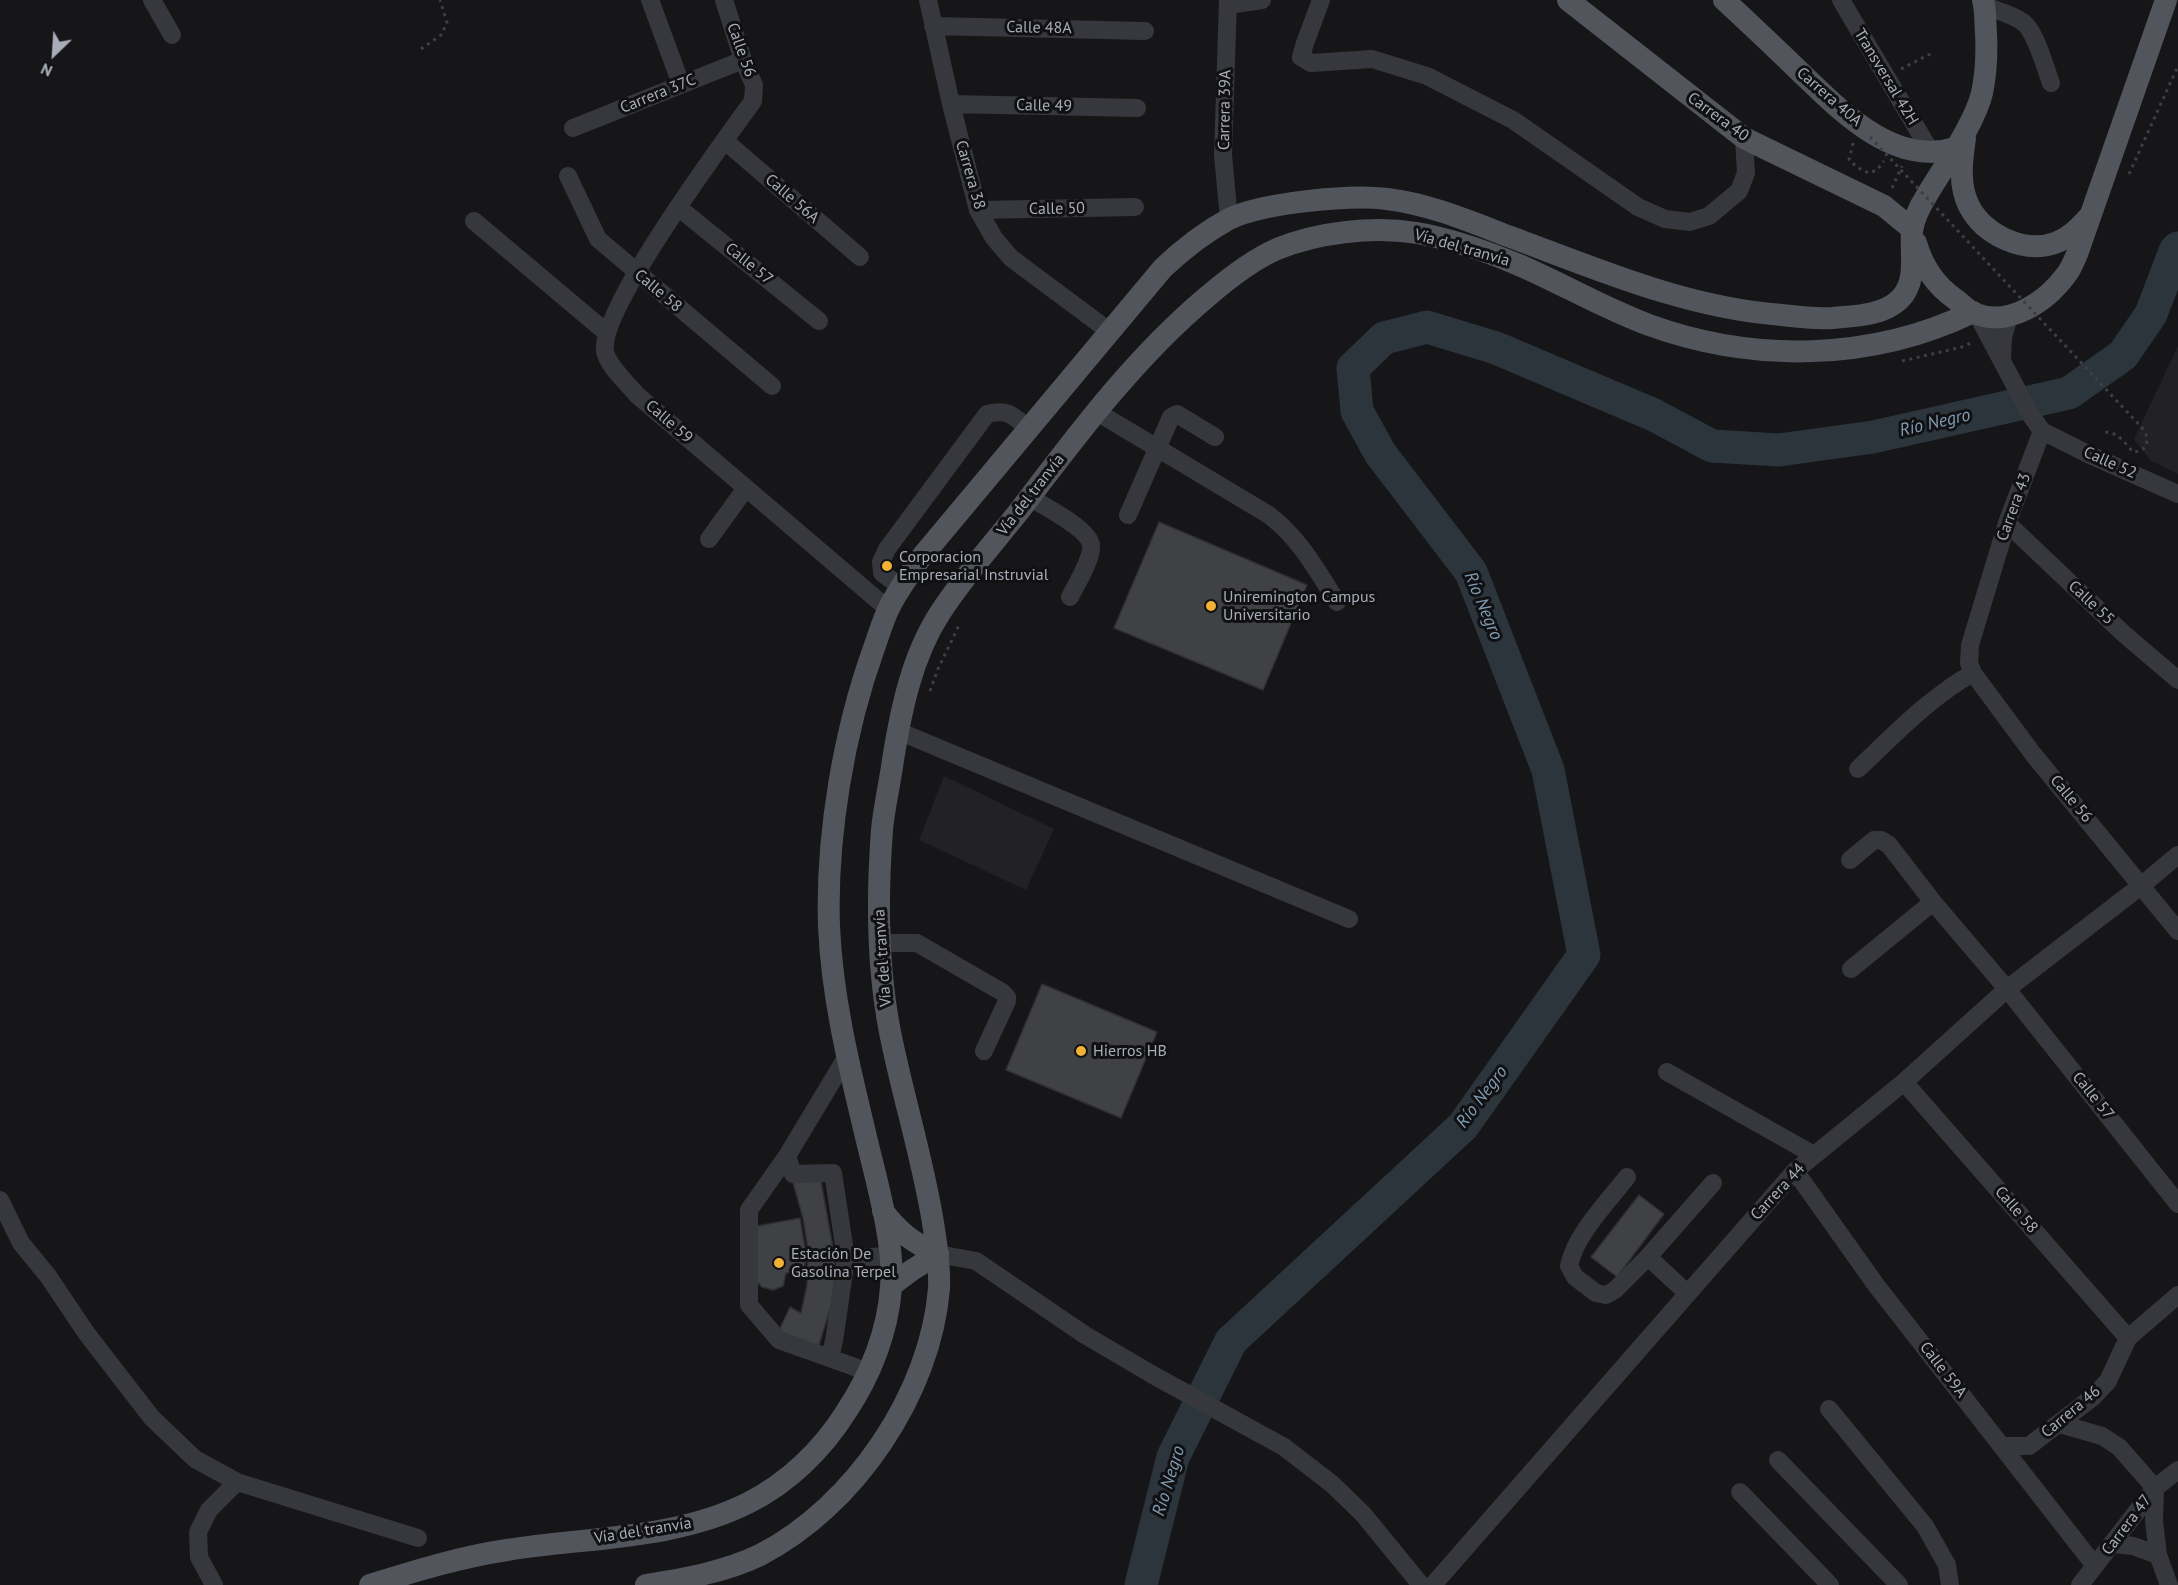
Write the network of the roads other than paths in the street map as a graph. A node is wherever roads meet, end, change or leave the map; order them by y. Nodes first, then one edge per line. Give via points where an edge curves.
1 (152, 0) edge
2 (650, 0) edge
3 (724, 0) edge
4 (928, 0) edge
5 (1262, 0) edge
6 (1321, 0) edge
7 (1568, 0) edge
8 (1724, 0) edge
9 (1841, 0) edge
10 (2166, 0) edge
11 (1228, 2) edge
12 (1984, 3) edge
13 (2178, 7) edge
14 (933, 26) junction
15 (1145, 31) dead end
16 (2155, 33) junction
17 (172, 35) dead end
18 (743, 60) junction
19 (2051, 83) dead end
20 (681, 84) junction
21 (951, 104) junction
22 (1137, 108) dead end
23 (573, 128) dead end
24 (1744, 138) junction
25 (1960, 139) junction
26 (725, 141) junction
27 (1932, 154) junction
28 (568, 176) dead end
29 (1135, 207) dead end
30 (679, 208) junction
31 (978, 210) junction
32 (2090, 215) junction
33 (1229, 219) junction
34 (474, 220) dead end
35 (1912, 229) junction
36 (860, 257) dead end
37 (636, 273) junction
38 (1975, 313) junction
39 (2009, 316) junction
40 (819, 321) dead end
41 (1109, 331) junction
42 (607, 333) junction
43 (2002, 360) junction
44 (772, 386) dead end
45 (1097, 412) junction
46 (1029, 429) junction
47 (2042, 431) junction
48 (1215, 437) dead end
49 (1156, 447) junction
50 (746, 488) junction
51 (2178, 494) edge
52 (1029, 497) junction
53 (1128, 515) dead end
54 (2007, 523) junction
55 (709, 539) dead end
56 (901, 587) junction
57 (1070, 597) dead end
58 (1337, 602) dead end
59 (888, 609) junction
60 (1971, 668) junction
61 (2178, 680) edge
62 (898, 731) junction
63 (1858, 769) dead end
64 (2178, 855) edge
65 (1850, 860) dead end
66 (2142, 885) junction
67 (1933, 902) junction
68 (1349, 919) dead end
69 (2178, 931) edge
70 (880, 943) junction
71 (1851, 969) dead end
72 (2007, 989) junction
73 (984, 1051) dead end
74 (846, 1058) junction
75 (1667, 1072) dead end
76 (1904, 1082) junction
77 (1814, 1155) junction
78 (787, 1156) junction
79 (1795, 1171) junction
80 (1627, 1177) dead end
81 (1713, 1183) dead end
82 (0, 1200) edge
83 (2178, 1204) edge
84 (883, 1211) junction
85 (938, 1254) junction
86 (890, 1256) junction
87 (1648, 1257) junction
88 (846, 1258) junction
89 (892, 1285) junction
90 (1687, 1293) junction
91 (2178, 1295) edge
92 (2128, 1338) junction
93 (830, 1357) junction
94 (868, 1373) junction
95 (1829, 1409) dead end
96 (2060, 1424) junction
97 (2002, 1446) junction
98 (2029, 1446) junction
99 (1778, 1460) dead end
100 (2178, 1470) edge
101 (2023, 1474) junction
102 (237, 1482) junction
103 (2155, 1488) junction
104 (1740, 1492) dead end
105 (418, 1538) dead end
106 (2113, 1544) junction
107 (2158, 1555) junction
108 (2096, 1566) junction
109 (412, 1578) edge
110 (214, 1585) edge
111 (370, 1585) edge
112 (646, 1585) edge
113 (1421, 1585) edge
114 (1433, 1585) edge
115 (1830, 1585) edge
116 (1899, 1585) edge
117 (1950, 1585) edge
118 (2080, 1585) edge
119 (2169, 1585) edge

1 - 17 street
2 - 20 street
3 - 18 street, Calle 56
4 - 14 street, Carrera 38
5 - 11 street
6 - 24 street via 1301,57 1311,63 1372,59 1427,76 1513,120 1638,207 1665,219 1690,222 1709,216 1739,191 1746,173
7 - 24 main road, Carrera 40
8 - 27 main road, Carrera 40A via 1841,110 1870,132 1905,149
9 - 27 street, Transversal 42H
10 - 16 main road
11 - 33 street, Carrera 39A via 1223,155
12 - 19 street via 2024,22 2031,30
12 - 25 main road via 1986,48 1981,95
13 - 16 main road
14 - 15 street, Calle 48A
14 - 21 street, Carrera 38
16 - 32 main road
18 - 20 street, Carrera 37C
18 - 26 street, Calle 56 via 754,85 753,101
20 - 23 street, Carrera 37C
21 - 22 street, Calle 49
21 - 31 street, Carrera 38
24 - 35 main road, Carrera 40 via 1884,206
25 - 27 main road, Carrera 40A
25 - 32 main road via 1968,205 1996,235 2012,243 2055,244 2075,233
25 - 35 main road via 1917,211
26 - 30 street
26 - 36 street, Calle 56A
28 - 37 street, Calle 58 via 598,239
29 - 31 street, Calle 50
30 - 37 street
30 - 40 street, Calle 57
31 - 41 street, Carrera 38 via 1011,258
32 - 39 main road via 2068,273 2039,301
33 - 35 main road, Vía del tranvía via 1275,206 1359,197 1387,199 1459,218 1646,288 1761,314 1820,318 1860,315 1887,308 1899,300 1907,291 1912,273
33 - 41 main road, Vía del tranvía via 1183,249
34 - 42 street
35 - 38 main road via 1922,264 1943,291
37 - 42 street
37 - 44 street, Calle 58
38 - 39 main road
38 - 43 street
38 - 45 main road, Vía del tranvía via 1937,328 1865,347 1763,351 1710,342 1649,325 1515,264 1445,241 1415,233 1331,235 1273,251 1227,280 1139,361
39 - 43 street
41 - 46 main road, Vía del tranvía
42 - 50 street, Calle 59 via 605,351 637,395
43 - 47 street
45 - 49 street
45 - 52 main road, Vía del tranvía
46 - 56 main road, Vía del tranvía via 919,560
46 - 56 street via 1011,414 987,414 887,549 881,562 882,573
47 - 51 street, Calle 52
47 - 54 street, Carrera 43
48 - 49 street via 1177,414 1171,417
49 - 53 street
49 - 58 street via 1286,528
50 - 55 street
50 - 59 street, Calle 59
52 - 57 street via 1085,534 1091,544 1091,553
52 - 62 main road, Vía del tranvía via 938,615 918,656
54 - 60 street, Carrera 43 via 1970,645
54 - 61 street, Calle 55
56 - 59 main road, Vía del tranvía
59 - 74 main road, Vía del tranvía via 860,687 847,743 832,853 829,925
60 - 63 street
60 - 66 street, Calle 56 via 2033,754
62 - 68 street
62 - 70 main road, Vía del tranvía via 883,824
64 - 66 street, Carrera 44
65 - 67 street, Calle 57 via 1874,840 1881,840
66 - 69 street, Calle 56
66 - 72 street, Carrera 44
67 - 71 street
67 - 72 street, Calle 57
70 - 73 street via 917,943 1006,996
70 - 85 main road, Vía del tranvía via 888,1025 928,1189
72 - 76 street, Carrera 44
72 - 83 street, Calle 57
74 - 78 street
74 - 84 main road, Vía del tranvía
75 - 77 street
76 - 77 street, Carrera 44
76 - 92 street, Calle 58
77 - 79 street, Carrera 44
78 - 88 street via 794,1174 833,1173
78 - 93 street via 749,1210 749,1305 779,1340
79 - 90 street, Carrera 44
79 - 97 street, Calle 59A via 1876,1285
80 - 87 street via 1580,1238 1569,1266 1575,1277 1596,1293 1606,1294
81 - 87 street
82 - 102 street via 21,1243 152,1418 195,1459
84 - 85 main road via 909,1240
84 - 86 main road, Vía del tranvía
85 - 89 main road
85 - 112 main road, Vía del tranvía via 939,1287 921,1366 902,1408 859,1476 787,1540 754,1558 708,1574
85 - 113 street via 976,1262 1085,1335 1284,1447 1363,1514
86 - 88 street
86 - 89 main road, Vía del tranvía
87 - 90 street
88 - 93 street
89 - 94 main road, Vía del tranvía
90 - 114 street, Carrera 44
91 - 92 street, Carrera 46
92 - 96 street, Carrera 46 via 2108,1381
93 - 94 street
94 - 109 main road, Vía del tranvía via 836,1428 809,1459 751,1502 678,1529 506,1550
95 - 117 street via 1925,1526 1947,1565
96 - 98 street, Carrera 46
96 - 103 street via 2102,1436 2119,1447
97 - 98 street, Carrera 46
97 - 101 street, Calle 59A
98 - 101 street, Carrera 46
99 - 116 street
100 - 103 street, Carrera 47
101 - 108 street, Calle 59A
102 - 105 street
102 - 110 street via 209,1510 198,1532 199,1557
103 - 106 street, Carrera 47
103 - 107 street
104 - 115 street
106 - 107 street
106 - 108 street, Carrera 47
107 - 119 street
108 - 118 street, Carrera 47
109 - 111 main road, Vía del tranvía

